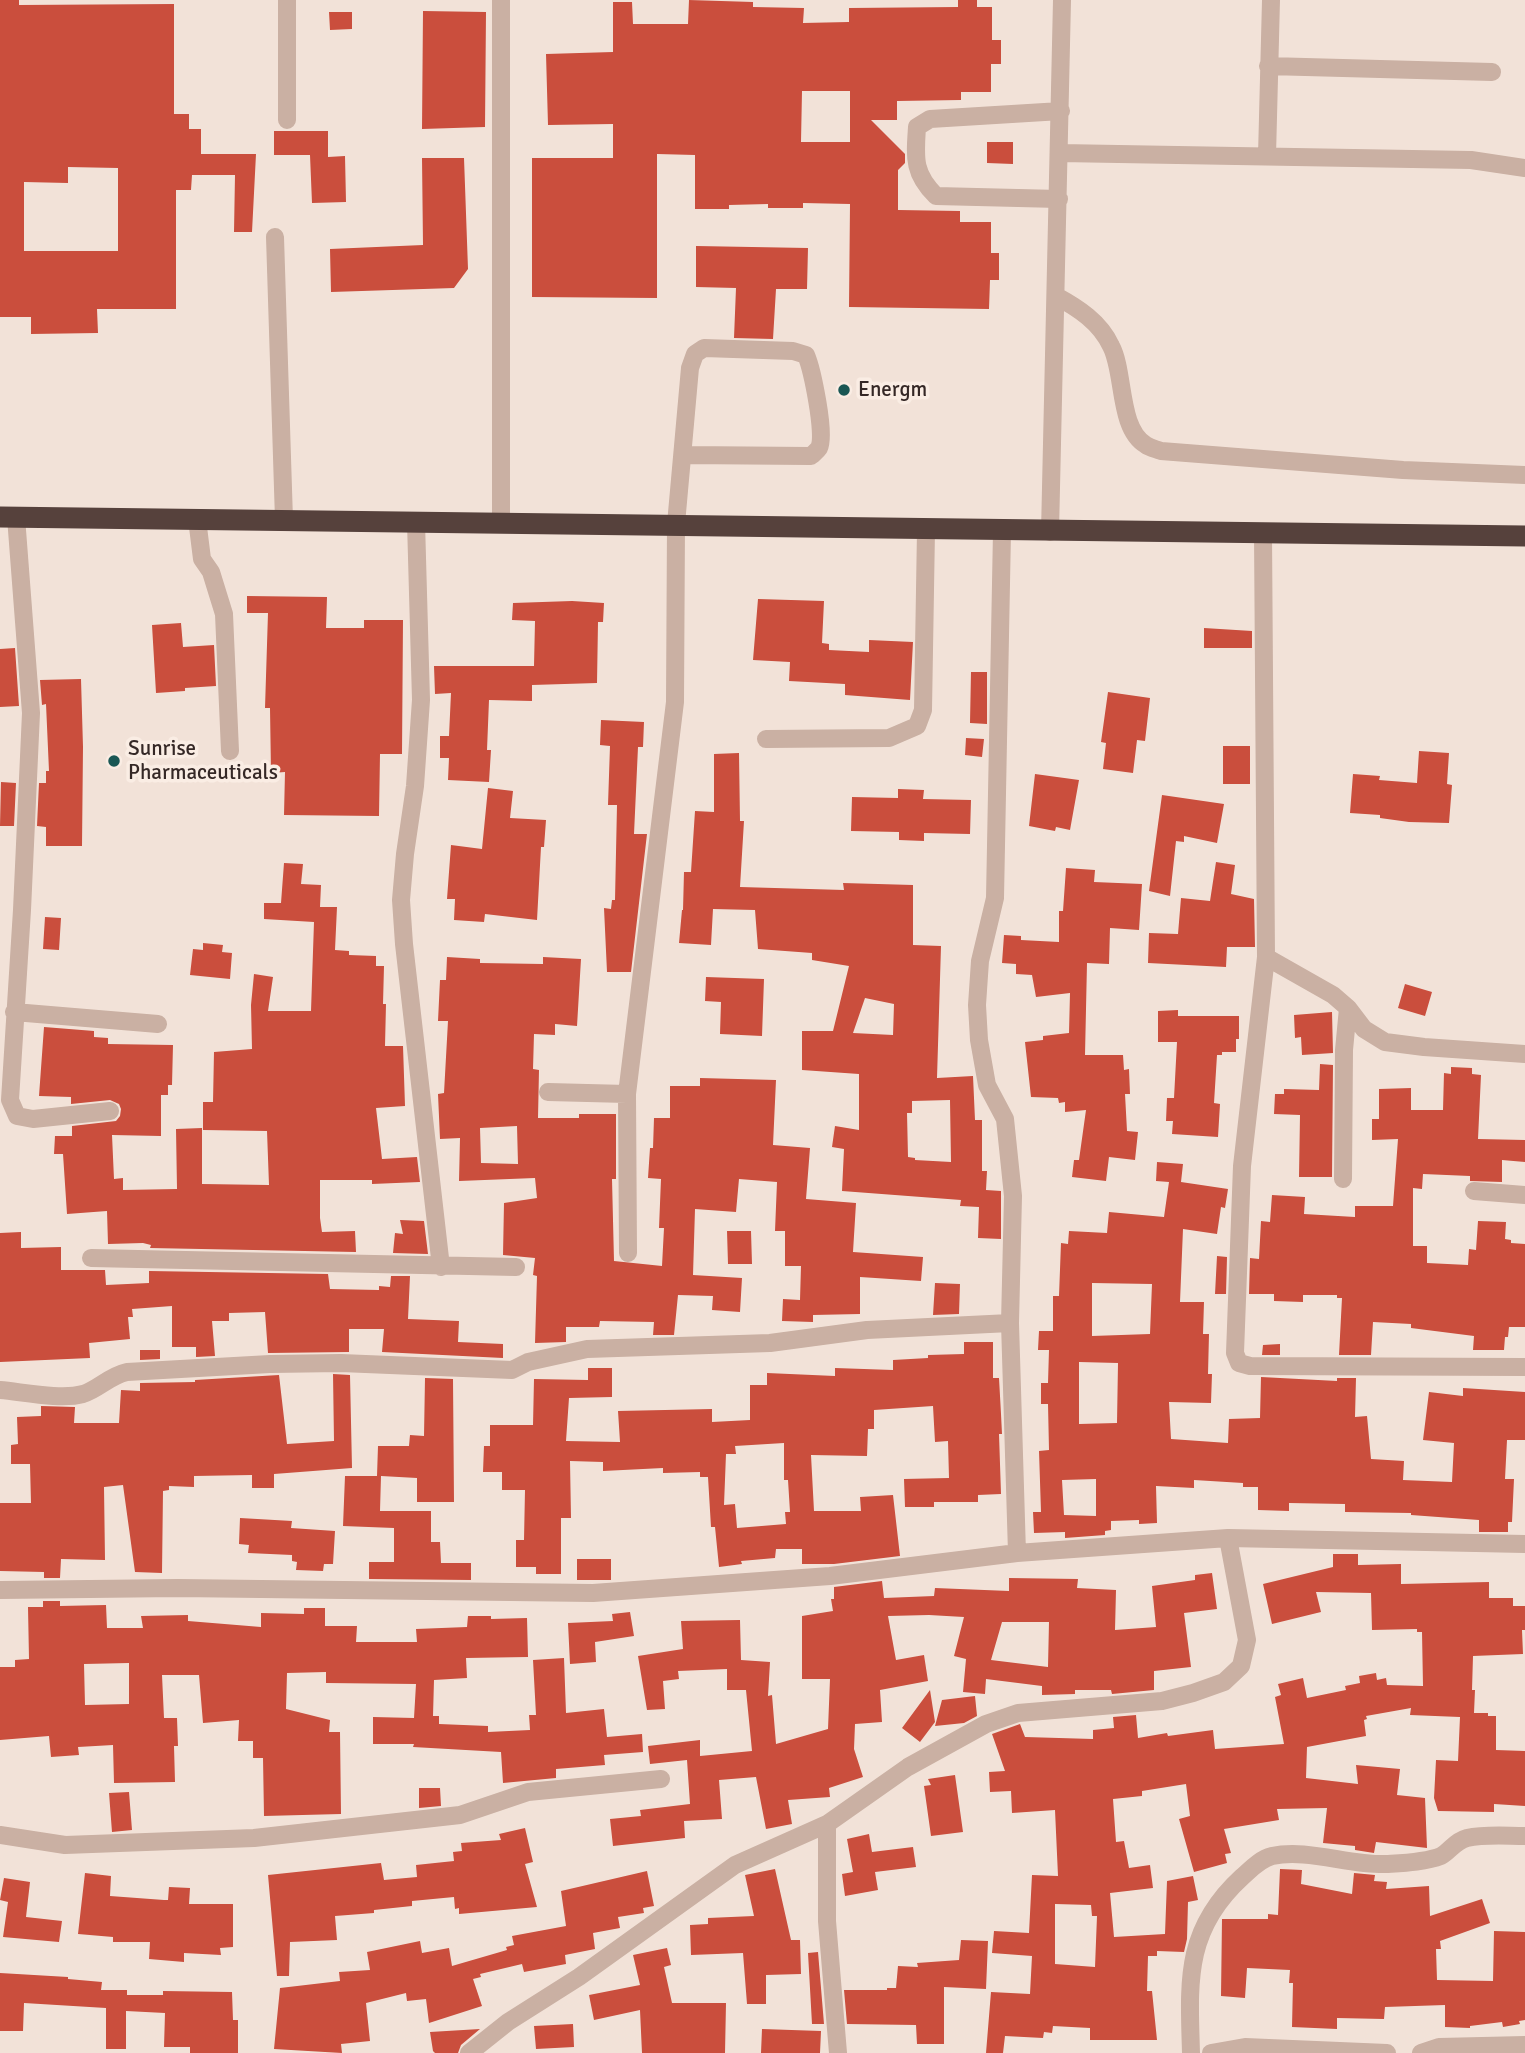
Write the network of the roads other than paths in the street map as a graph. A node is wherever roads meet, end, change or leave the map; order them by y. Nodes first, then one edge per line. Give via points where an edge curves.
1 (287, 0) edge
2 (501, 0) edge
3 (1062, 0) edge
4 (1271, 0) edge
5 (1268, 66) junction
6 (1492, 72) dead end
7 (1061, 111) junction
8 (287, 120) dead end
9 (1060, 153) junction
10 (1266, 156) junction
11 (1525, 168) edge
12 (1059, 199) junction
13 (275, 237) dead end
14 (1056, 296) junction
15 (683, 455) junction
16 (1525, 475) edge
17 (8, 517) edge
18 (197, 519) junction
19 (284, 520) junction
20 (416, 522) junction
21 (501, 523) junction
22 (676, 524) junction
23 (926, 530) junction
24 (1002, 531) junction
25 (1050, 532) junction
26 (1264, 533) junction
27 (1525, 536) edge
28 (766, 739) dead end
29 (230, 751) dead end
30 (1266, 957) junction
31 (1348, 1008) junction
32 (14, 1012) junction
33 (158, 1024) dead end
34 (1525, 1054) edge
35 (548, 1092) dead end
36 (627, 1094) junction
37 (110, 1111) dead end
38 (1343, 1179) dead end
39 (1474, 1191) dead end
40 (1525, 1195) edge
41 (628, 1253) dead end
42 (90, 1258) dead end
43 (441, 1267) junction
44 (516, 1267) dead end
45 (1010, 1323) junction
46 (1525, 1367) edge
47 (0, 1390) edge
48 (1228, 1538) junction
49 (1525, 1545) edge
50 (1017, 1553) junction
51 (0, 1590) edge
52 (661, 1779) dead end
53 (827, 1824) junction
54 (0, 1835) edge
55 (1525, 1836) edge
56 (1525, 2045) edge
57 (1216, 2052) edge
58 (469, 2053) edge
59 (838, 2053) edge
60 (1191, 2053) edge
61 (1387, 2053) edge
62 (1421, 2053) edge

1 - 8 street
2 - 21 street
3 - 7 street
4 - 5 street
5 - 6 street
5 - 10 street
7 - 9 street
7 - 12 street via 930,119 917,127 915,153 921,181 936,196
9 - 10 street
9 - 12 street
10 - 11 street via 1471,160
12 - 14 street
13 - 19 street
14 - 16 street via 1080,309 1111,345 1127,418 1144,445 1161,451 1268,460
14 - 25 street
15 - 15 street via 695,354 704,348 806,355 821,433 820,447 811,456
15 - 22 street
17 - 18 highway
17 - 32 street via 31,713
18 - 19 highway
18 - 29 street via 202,559 211,572 224,614
19 - 20 highway
20 - 21 highway
20 - 43 street via 421,700 401,900
21 - 22 highway
22 - 23 highway
22 - 36 street via 675,702
23 - 24 highway
23 - 28 street via 923,710 917,726 889,738
24 - 25 highway
24 - 45 street via 995,898 980,961 977,1005 987,1085 1004,1119 1009,1147 1013,1196
25 - 26 highway
26 - 27 highway
26 - 30 street
30 - 31 street
30 - 46 street via 1242,1166 1235,1353 1239,1363
31 - 34 street via 1364,1029 1385,1042
31 - 38 street
32 - 33 street
32 - 37 street via 10,1100 18,1116 33,1119
35 - 36 street
36 - 41 street
39 - 40 street
42 - 43 street
43 - 44 street
45 - 47 street via 867,1330 770,1343 587,1349 512,1370 270,1364 127,1372 84,1394
45 - 50 street
48 - 49 street
48 - 50 street
48 - 53 street via 1247,1640 1241,1666 1224,1682 1162,1701 1058,1708 997,1720 908,1767
50 - 51 street via 830,1576 593,1593
52 - 54 street via 528,1792 460,1815 254,1838 65,1845
53 - 58 street via 735,1865
53 - 59 street via 827,1921
55 - 60 street via 1467,1838 1443,1855 1387,1864 1296,1855 1270,1856 1258,1863 1210,1914 1194,1954 1189,1983
56 - 62 street via 1439,2047
57 - 61 street via 1245,2047

